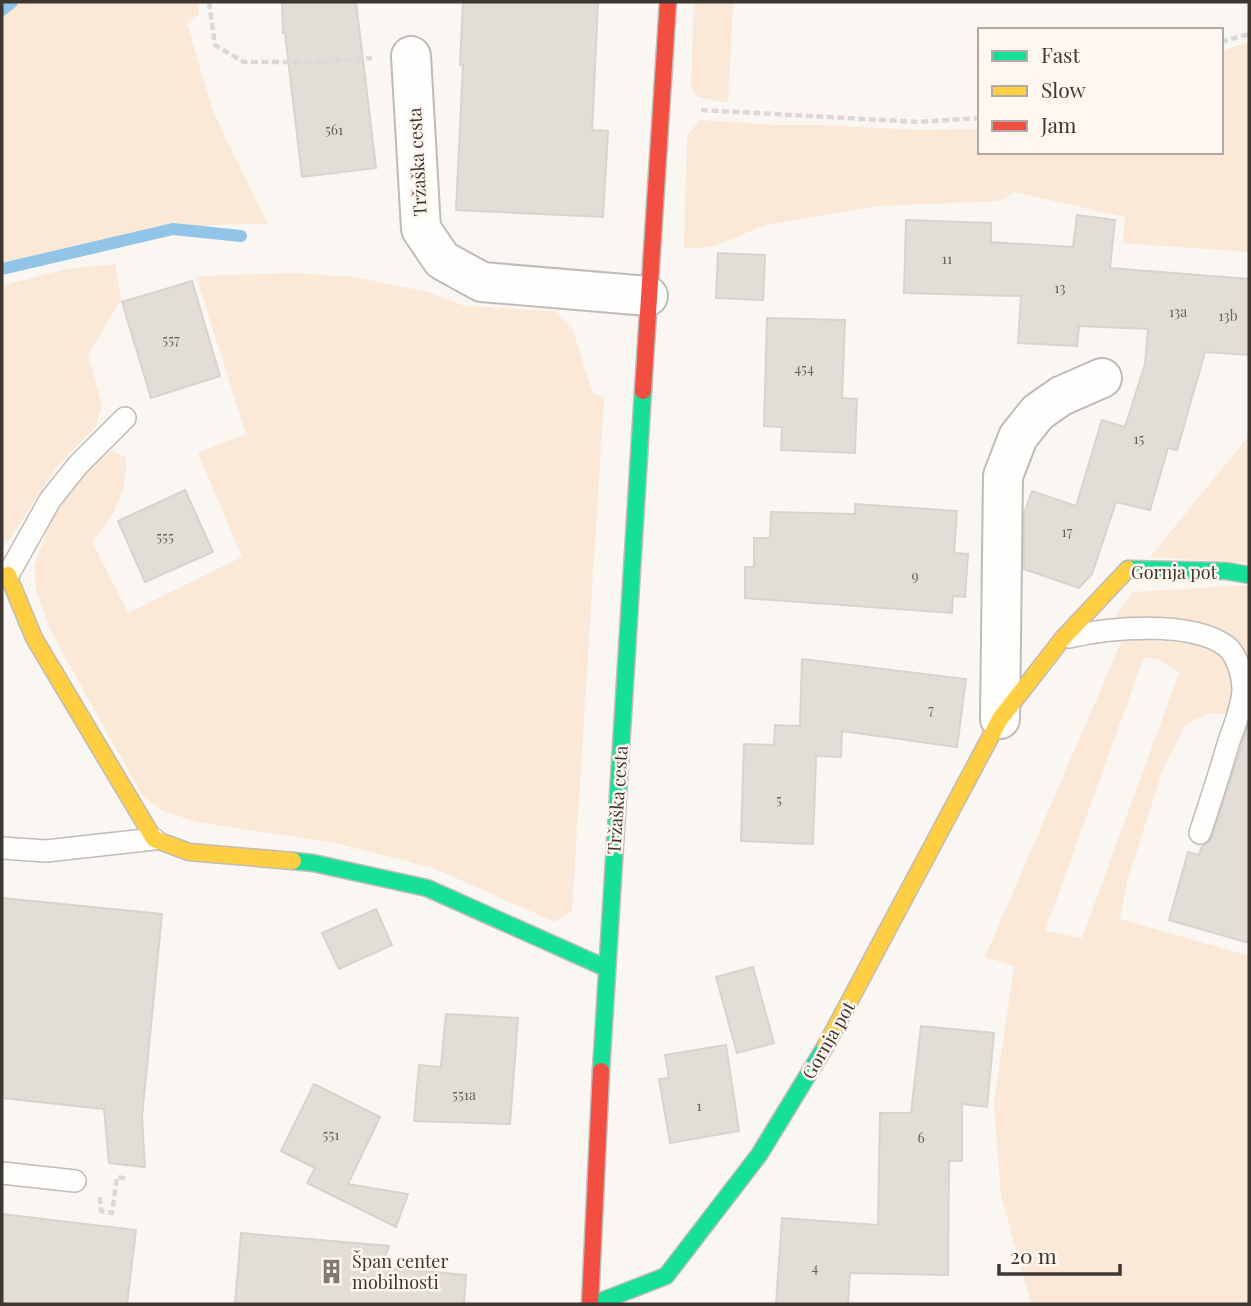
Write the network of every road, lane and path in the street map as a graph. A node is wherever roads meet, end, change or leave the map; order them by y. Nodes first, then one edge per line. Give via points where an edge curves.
1 (209, 2) edge
2 (668, 2) edge
3 (1249, 34) edge
4 (1223, 41) edge
5 (411, 56) joint
6 (660, 107) junction
7 (978, 118) edge
8 (648, 296) junction
9 (1102, 379) dead end
10 (125, 418) dead end
11 (8, 575) joint
12 (1249, 575) edge
13 (1063, 638) junction
14 (1000, 719) junction
15 (1200, 834) dead end
16 (153, 839) junction
17 (2, 848) edge
18 (606, 968) junction
19 (2, 1173) edge
20 (75, 1181) dead end
21 (592, 1304) edge

1 - 5 path via 215,45 244,62
2 - 6 street, Tržaška cesta
3 - 4 path
5 - 8 street, Tržaška cesta via 421,229 442,260 482,282
6 - 7 path via 918,122
6 - 8 street, Tržaška cesta
8 - 18 street, Tržaška cesta
9 - 14 street, Gornja pot via 1061,396 1038,412 1018,437 1003,476
10 - 11 lane via 50,500
11 - 16 street via 34,638
12 - 13 street, Gornja pot via 1126,569
13 - 14 street, Gornja pot
13 - 15 lane via 1139,628 1183,632 1206,636 1227,646 1236,657 1243,689 1238,714
14 - 21 street, Gornja pot via 834,1032 759,1155 666,1276
16 - 17 lane via 46,851
16 - 18 street via 189,852 313,863 427,888
18 - 21 street, Tržaška cesta
19 - 20 lane

